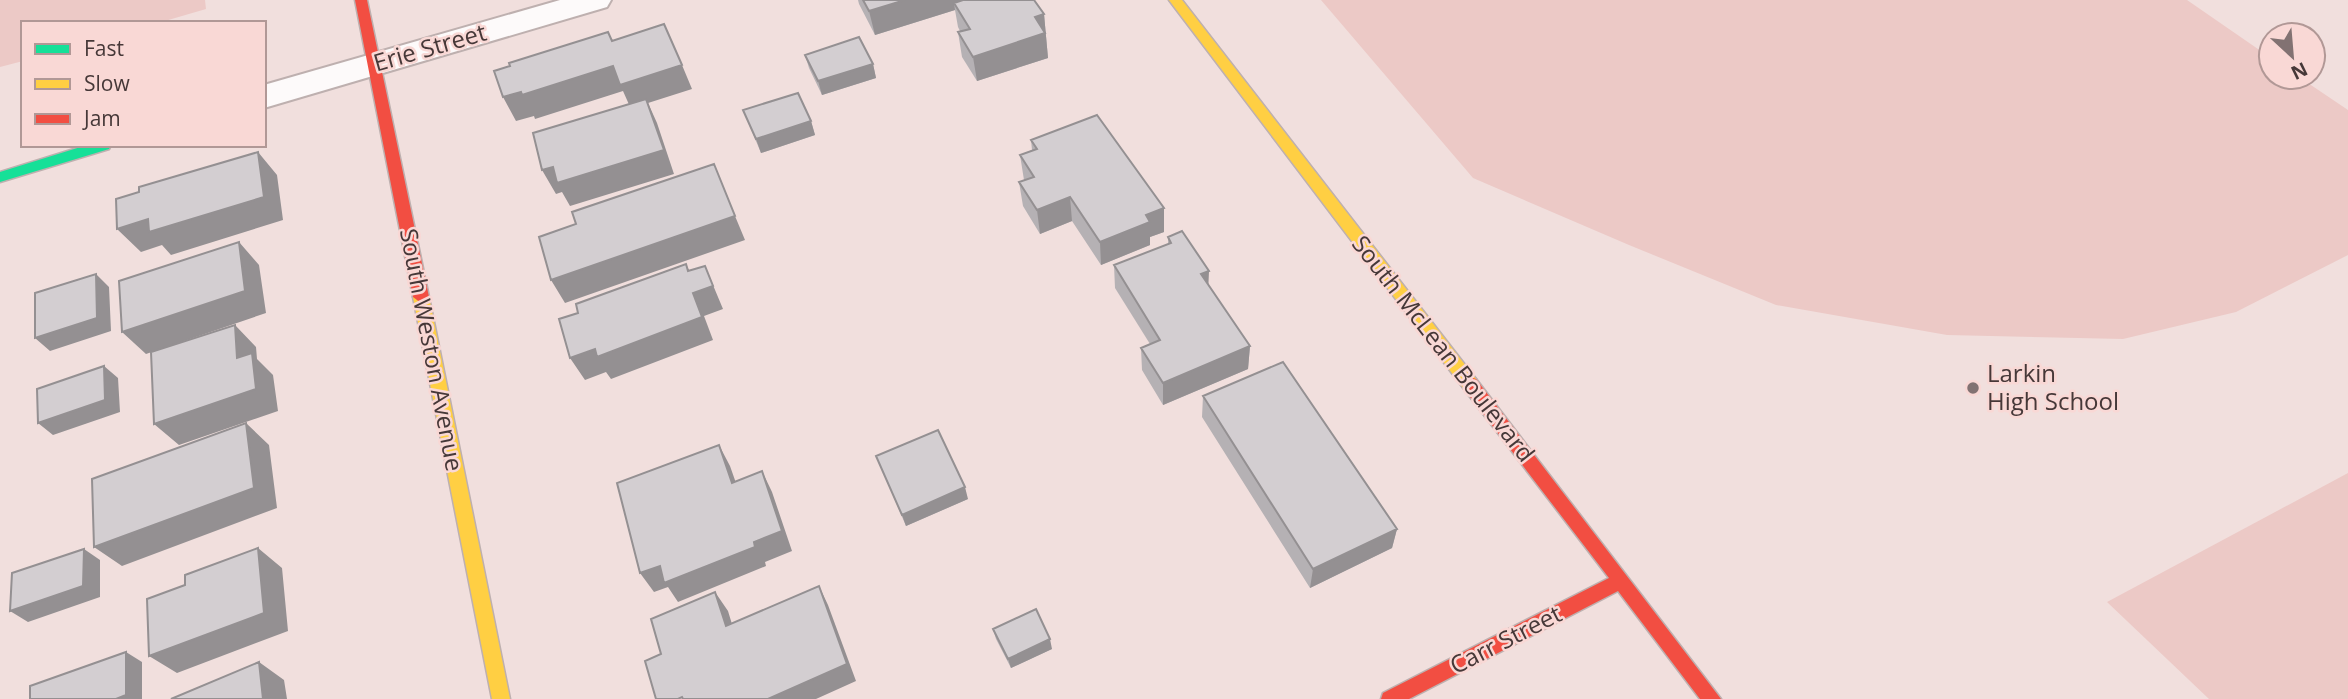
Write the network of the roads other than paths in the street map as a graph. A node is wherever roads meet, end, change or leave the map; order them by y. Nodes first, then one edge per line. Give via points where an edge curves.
1 (361, 0) edge
2 (596, 0) edge
3 (1175, 0) edge
4 (374, 65) junction
5 (266, 96) edge
6 (98, 147) edge
7 (0, 177) edge
8 (1621, 581) junction
9 (500, 699) edge
10 (1390, 699) edge
11 (1712, 699) edge

1 - 4 street, South Weston Avenue
2 - 4 street, Erie Street
3 - 8 street, South McLean Boulevard
4 - 5 street, Erie Street
4 - 9 street, South Weston Avenue
6 - 7 street
8 - 10 street, Carr Street
8 - 11 street, South McLean Boulevard

